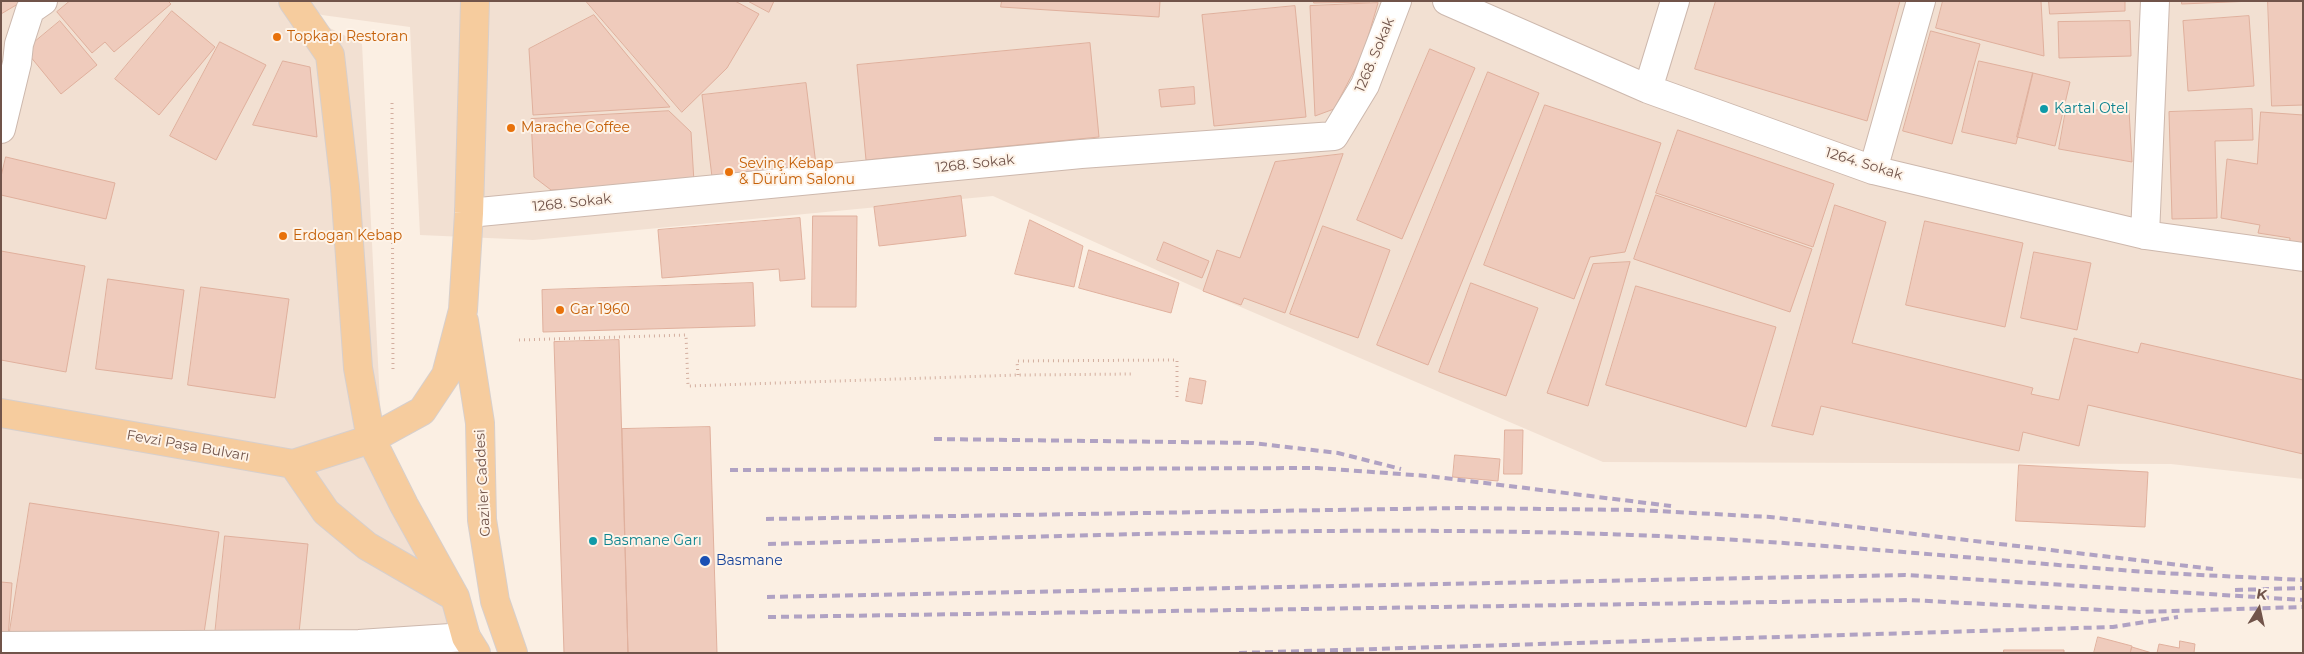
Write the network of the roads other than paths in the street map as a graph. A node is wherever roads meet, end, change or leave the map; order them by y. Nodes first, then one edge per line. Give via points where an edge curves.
1 (44, 1) edge
2 (293, 1) edge
3 (475, 1) edge
4 (1397, 1) edge
5 (1447, 1) edge
6 (1676, 1) edge
7 (1921, 1) edge
8 (2155, 1) edge
9 (10, 41) edge
10 (1648, 89) junction
11 (1, 129) edge
12 (1873, 170) junction
13 (469, 213) junction
14 (2144, 235) junction
15 (2303, 258) edge
16 (463, 310) junction
17 (1, 413) edge
18 (371, 439) junction
19 (293, 464) junction
20 (455, 597) junction
21 (471, 645) edge
22 (1, 646) edge
23 (513, 653) edge

1 - 9 street via 30,10
2 - 18 main road via 330,55 345,187 358,368
3 - 13 main road
4 - 13 street, 1268. Sokak via 1365,85 1334,136 1081,154
5 - 10 street, 1264. Sokak
6 - 10 street
7 - 12 street
8 - 14 street
9 - 11 street via 17,63
10 - 12 street, 1264. Sokak
12 - 14 street, 1264. Sokak
13 - 16 main road
14 - 15 street, 1264. Sokak
16 - 18 main road, Fevzi Paşa Bulvarı via 446,375 422,411
16 - 23 main road, Gaziler Caddesi via 480,423 482,520 495,601
17 - 19 main road, Fevzi Paşa Bulvarı
18 - 19 main road, Fevzi Paşa Bulvarı
18 - 20 main road
19 - 20 main road via 326,512 367,546
20 - 21 main road
21 - 22 street

